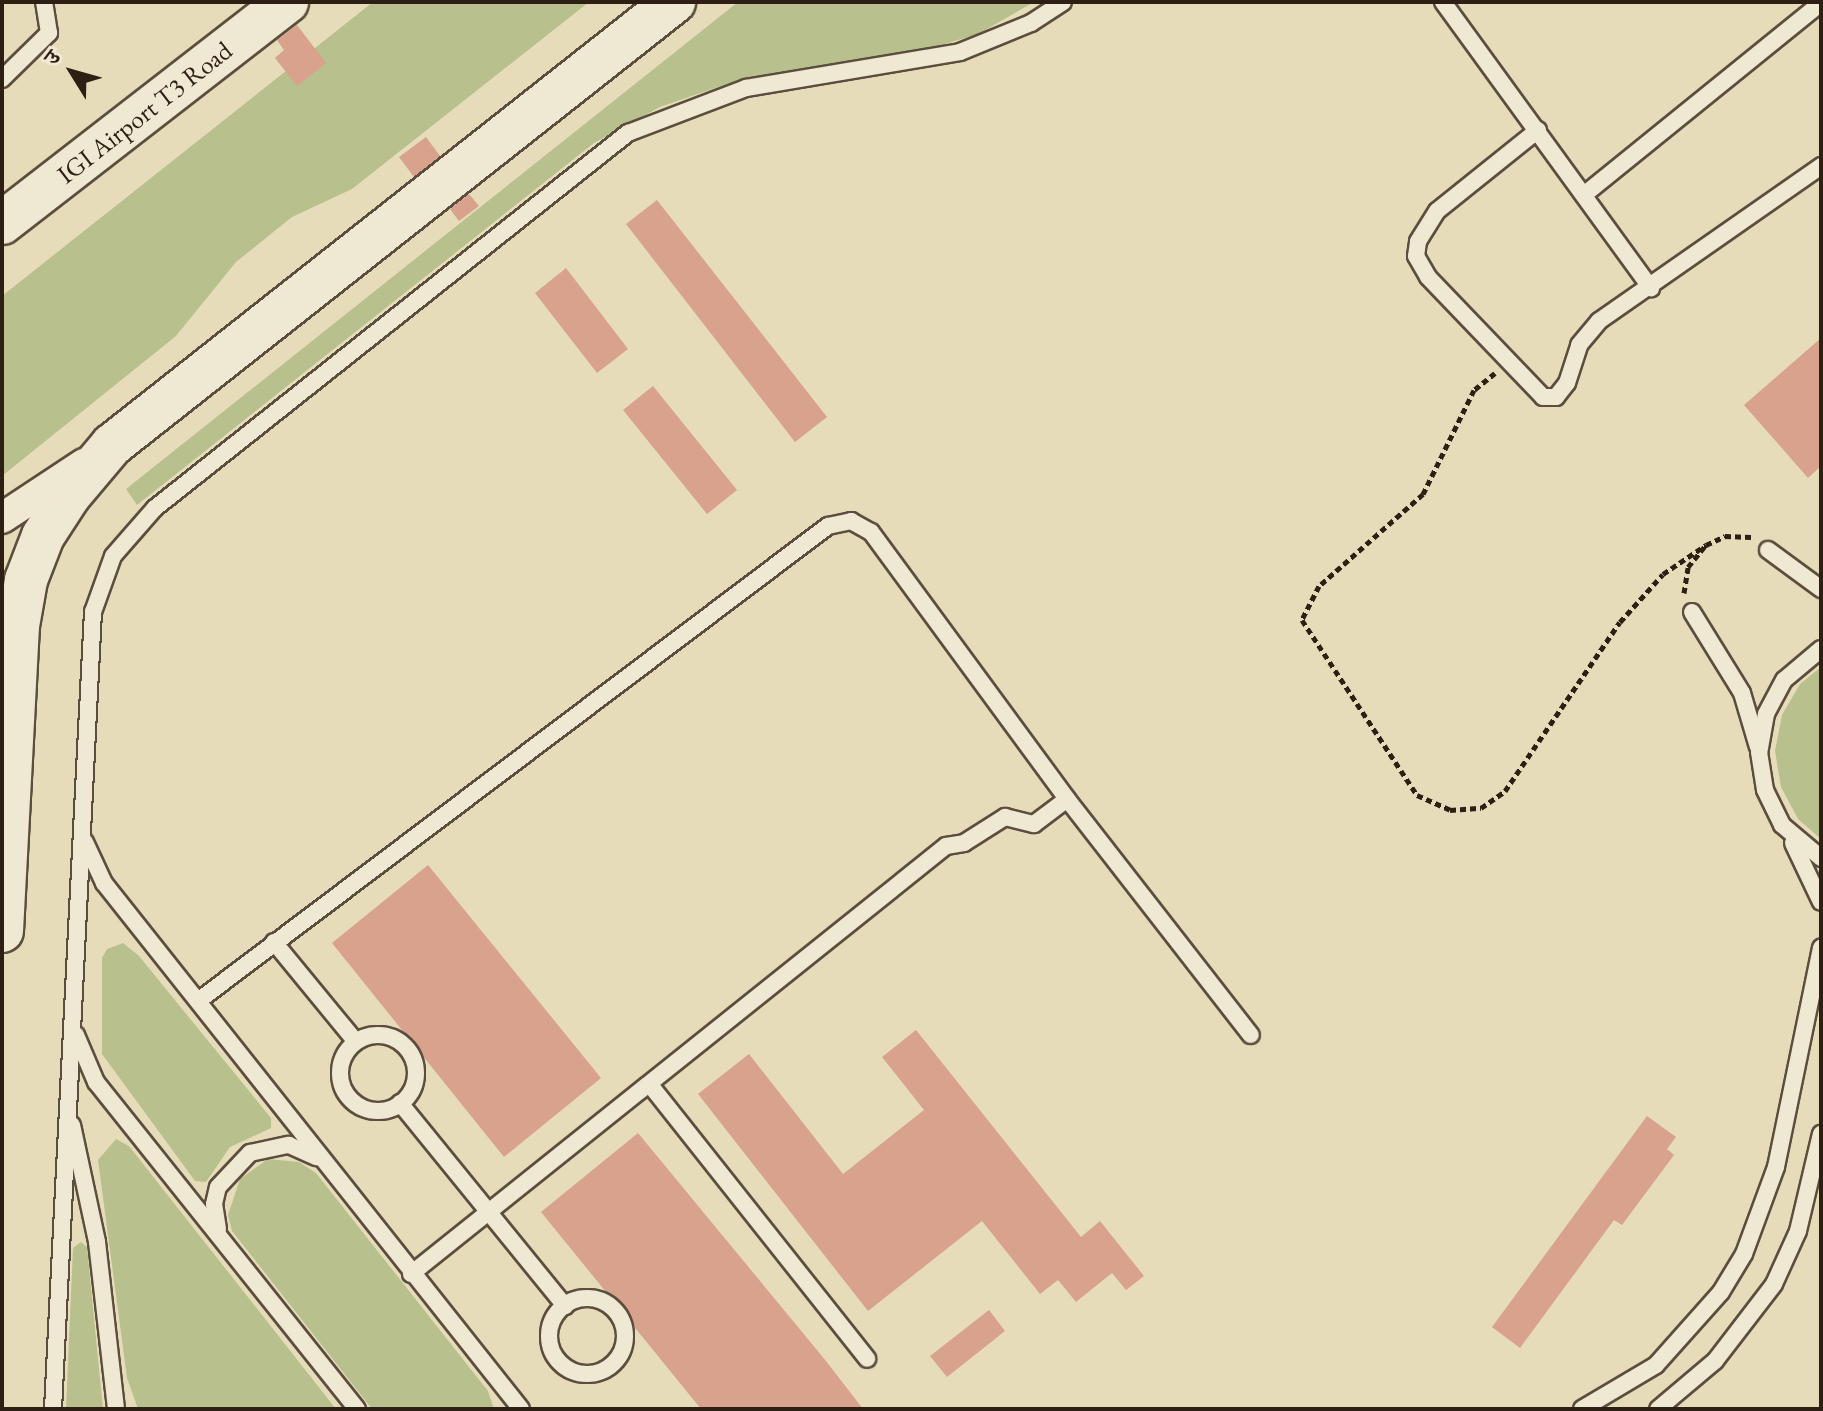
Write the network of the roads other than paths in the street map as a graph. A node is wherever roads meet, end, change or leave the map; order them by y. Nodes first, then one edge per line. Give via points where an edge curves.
1 (44, 2) edge
2 (287, 2) edge
3 (674, 2) edge
4 (1052, 2) edge
5 (1063, 2) edge
6 (1443, 2) edge
7 (1821, 3) edge
8 (1031, 23) junction
9 (2, 79) edge
10 (1538, 130) junction
11 (1821, 166) edge
12 (1585, 194) junction
13 (2, 223) edge
14 (1651, 288) junction
15 (112, 445) junction
16 (2, 518) edge
17 (1768, 550) road end
18 (1821, 589) edge
19 (1692, 612) road end
20 (1821, 649) edge
21 (1759, 752) junction
22 (1067, 799) junction
23 (81, 824) junction
24 (1782, 825) junction
25 (1821, 858) edge
26 (1821, 902) edge
27 (2, 931) edge
28 (274, 942) junction
29 (1821, 948) edge
30 (198, 1001) junction
31 (73, 1018) junction
32 (1251, 1035) dead end
33 (356, 1042) junction
34 (651, 1086) junction
35 (400, 1103) junction
36 (67, 1104) junction
37 (1821, 1134) edge
38 (324, 1163) junction
39 (490, 1214) junction
40 (222, 1238) junction
41 (411, 1274) junction
42 (565, 1306) junction
43 (867, 1359) dead end
44 (504, 1388) junction
45 (53, 1409) edge
46 (116, 1409) edge
47 (357, 1409) edge
48 (508, 1409) edge
49 (521, 1409) edge
50 (1582, 1409) edge
51 (1658, 1409) edge

1 - 9 lane via 49,33
2 - 13 main road, IGI Airport T3 Road
3 - 15 main road
4 - 8 lane
5 - 8 lane
6 - 10 lane
7 - 12 lane
8 - 23 lane via 960,52 746,88 628,133 155,508 113,556 100,581 93,612
10 - 12 lane
10 - 14 lane via 1450,199 1418,242 1420,267 1543,397 1556,397 1590,329
11 - 14 lane
12 - 14 lane
15 - 16 street
15 - 27 main road via 62,506 26,580 18,626
17 - 18 lane
19 - 21 lane via 1742,693
20 - 21 lane via 1784,680 1766,714
21 - 24 lane via 1765,790
22 - 28 lane via 871,532 840,521
22 - 32 lane
22 - 34 lane via 1034,824 1005,817 964,843 946,846 674,1061
23 - 30 lane via 104,883
23 - 31 lane
24 - 25 lane
24 - 26 lane via 1813,877
28 - 30 lane
28 - 33 lane
29 - 50 lane via 1776,1167 1744,1254 1713,1302 1656,1365
30 - 38 lane
31 - 36 lane
31 - 40 lane via 78,1049 96,1082
33 - 35 lane via 386,1035 408,1049 414,1084
33 - 35 lane via 339,1070 346,1094 377,1111
34 - 39 lane
34 - 43 lane
35 - 39 lane
36 - 45 lane
36 - 46 lane via 97,1242
37 - 51 lane via 1798,1231 1774,1284 1715,1361
38 - 40 lane via 289,1145 250,1153 218,1187 214,1219
38 - 41 lane
39 - 41 lane
39 - 42 lane
40 - 47 lane
41 - 44 lane
42 - 42 lane via 549,1334 555,1358 586,1375 609,1367 623,1348 617,1313 596,1299
44 - 48 lane
44 - 49 lane

